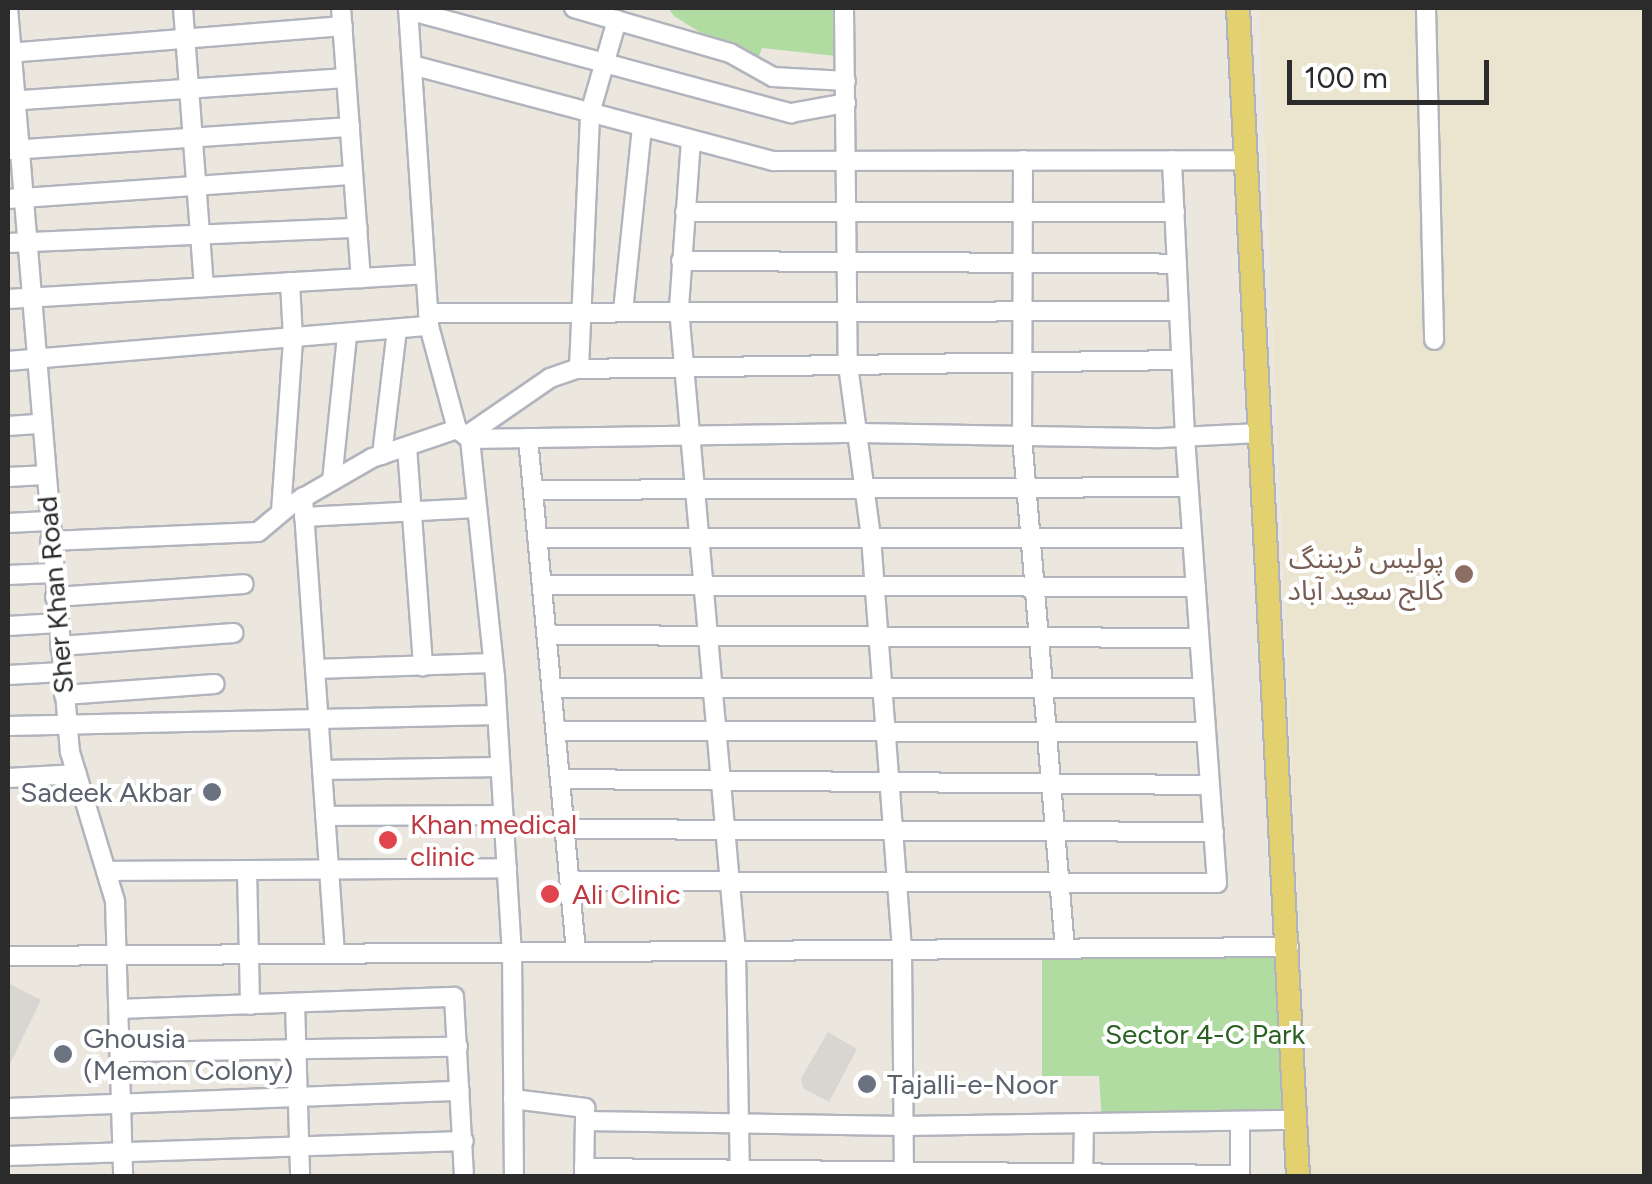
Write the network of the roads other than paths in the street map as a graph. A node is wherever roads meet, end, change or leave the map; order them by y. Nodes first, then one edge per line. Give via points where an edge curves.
1 (8, 8) edge
2 (182, 8) edge
3 (408, 8) edge
4 (574, 8) edge
5 (639, 8) edge
6 (844, 8) edge
7 (1238, 8) edge
8 (1426, 8) edge
9 (342, 17) edge
10 (617, 20) junction
11 (650, 29) junction
12 (185, 38) junction
13 (10, 53) edge
14 (605, 63) junction
15 (412, 65) junction
16 (346, 78) junction
17 (846, 81) junction
18 (189, 89) junction
19 (12, 101) edge
20 (846, 104) junction
21 (590, 112) junction
22 (642, 126) junction
23 (350, 127) junction
24 (193, 138) junction
25 (692, 140) junction
26 (13, 150) edge
27 (848, 160) junction
28 (1024, 160) junction
29 (1172, 160) junction
30 (1248, 160) junction
31 (354, 175) junction
32 (196, 186) junction
33 (15, 199) edge
34 (848, 211) junction
35 (686, 212) junction
36 (1023, 212) junction
37 (1175, 212) junction
38 (358, 228) junction
39 (200, 234) junction
40 (17, 242) edge
41 (681, 261) junction
42 (849, 262) junction
43 (1023, 263) junction
44 (1177, 264) junction
45 (424, 274) junction
46 (361, 278) junction
47 (290, 282) junction
48 (204, 288) junction
49 (31, 298) junction
50 (8, 299) edge
51 (679, 309) junction
52 (848, 309) junction
53 (1023, 310) junction
54 (623, 311) junction
55 (1179, 311) junction
56 (580, 312) junction
57 (428, 320) junction
58 (397, 330) junction
59 (347, 335) junction
60 (293, 339) junction
61 (1434, 340) dead end
62 (35, 359) junction
63 (8, 360) edge
64 (1182, 360) junction
65 (1023, 362) junction
66 (848, 364) junction
67 (682, 366) junction
68 (580, 368) junction
69 (40, 424) junction
70 (8, 426) edge
71 (860, 433) junction
72 (1259, 433) junction
73 (464, 435) junction
74 (692, 436) junction
75 (1022, 436) junction
76 (1185, 437) junction
77 (528, 438) junction
78 (407, 446) junction
79 (382, 455) junction
80 (44, 475) junction
81 (8, 477) edge
82 (332, 481) junction
83 (1188, 487) junction
84 (866, 488) junction
85 (1027, 488) junction
86 (696, 489) junction
87 (533, 490) junction
88 (304, 507) junction
89 (477, 508) junction
90 (412, 511) junction
91 (281, 512) junction
92 (48, 521) junction
93 (8, 523) edge
94 (537, 538) junction
95 (700, 538) junction
96 (871, 538) junction
97 (1031, 538) junction
98 (1192, 538) junction
99 (50, 542) junction
100 (53, 572) junction
101 (8, 575) edge
102 (244, 584) dead end
103 (542, 586) junction
104 (704, 586) junction
105 (874, 586) junction
106 (1035, 586) junction
107 (1196, 587) junction
108 (55, 598) junction
109 (58, 623) junction
110 (8, 626) edge
111 (234, 633) dead end
112 (546, 635) junction
113 (708, 636) junction
114 (878, 637) junction
115 (1040, 638) junction
116 (1200, 638) junction
117 (60, 646) junction
118 (494, 663) junction
119 (423, 666) junction
120 (315, 669) junction
121 (62, 672) junction
122 (8, 675) edge
123 (215, 684) dead end
124 (552, 688) junction
125 (712, 688) junction
126 (882, 688) junction
127 (1044, 688) junction
128 (1203, 688) junction
129 (64, 695) junction
130 (497, 715) junction
131 (318, 718) junction
132 (67, 722) junction
133 (8, 726) edge
134 (556, 731) junction
135 (715, 732) junction
136 (885, 732) junction
137 (1047, 732) junction
138 (1206, 732) junction
139 (500, 766) junction
140 (322, 770) junction
141 (76, 774) junction
142 (8, 778) edge
143 (560, 779) junction
144 (719, 780) junction
145 (889, 782) junction
146 (1052, 783) junction
147 (1210, 785) junction
148 (504, 815) junction
149 (325, 816) junction
150 (564, 830) junction
151 (723, 830) junction
152 (893, 831) junction
153 (1056, 831) junction
154 (1214, 832) junction
155 (507, 868) junction
156 (247, 870) junction
157 (329, 870) junction
158 (106, 871) junction
159 (570, 881) junction
160 (728, 883) junction
161 (897, 883) junction
162 (1060, 883) junction
163 (1288, 947) junction
164 (1066, 949) junction
165 (902, 950) junction
166 (736, 951) junction
167 (512, 952) junction
168 (576, 952) junction
169 (249, 954) junction
170 (334, 954) junction
171 (117, 955) junction
172 (8, 956) edge
173 (295, 1003) junction
174 (250, 1005) junction
175 (119, 1010) junction
176 (458, 1047) junction
177 (296, 1049) junction
178 (121, 1052) junction
179 (460, 1091) junction
180 (298, 1096) junction
181 (513, 1099) junction
182 (123, 1100) junction
183 (8, 1108) edge
184 (1240, 1120) junction
185 (1295, 1120) junction
186 (584, 1121) junction
187 (1084, 1123) junction
188 (739, 1124) junction
189 (904, 1126) junction
190 (464, 1141) junction
191 (299, 1145) junction
192 (123, 1149) junction
193 (8, 1156) edge
194 (584, 1172) edge
195 (740, 1173) edge
196 (904, 1174) edge
197 (1083, 1175) edge
198 (123, 1176) edge
199 (300, 1176) edge
200 (464, 1176) edge
201 (514, 1176) edge
202 (1240, 1176) edge
203 (1298, 1176) edge

1 - 13 street, Sher Khan Road
2 - 12 street
3 - 14 street
3 - 15 street
4 - 10 street
5 - 11 street
6 - 17 street
7 - 30 main road
8 - 61 street
9 - 12 street
9 - 16 street
10 - 11 street
10 - 14 street
11 - 17 street via 730,53 773,77
12 - 13 street
12 - 18 street
13 - 19 street, Sher Khan Road
14 - 20 street via 791,113
14 - 21 street
15 - 21 street
15 - 45 street
16 - 18 street
16 - 23 street
17 - 20 street
18 - 19 street
18 - 24 street
19 - 26 street, Sher Khan Road
20 - 27 street
21 - 22 street
21 - 56 street
22 - 25 street
22 - 54 street
23 - 24 street
23 - 31 street
24 - 26 street
24 - 32 street
25 - 27 street via 773,162
25 - 35 street
26 - 33 street, Sher Khan Road
27 - 28 street
27 - 34 street
28 - 29 street
28 - 36 street
29 - 30 street
29 - 37 street
30 - 72 main road
31 - 32 street
31 - 38 street
32 - 33 street
32 - 39 street
33 - 40 street, Sher Khan Road
34 - 35 street
34 - 36 street
34 - 42 street
35 - 41 street
36 - 37 street
36 - 43 street
37 - 44 street
38 - 39 street
38 - 46 street
39 - 40 street
39 - 48 street
40 - 49 street, Sher Khan Road
41 - 42 street
41 - 51 street
42 - 43 street
42 - 52 street
43 - 44 street
43 - 53 street
44 - 55 street
45 - 46 street
45 - 57 street
46 - 47 street
47 - 48 street
47 - 60 street
48 - 49 street
49 - 50 street
49 - 62 street, Sher Khan Road
51 - 52 street
51 - 54 street
51 - 67 street
52 - 53 street
52 - 66 street
53 - 55 street
53 - 65 street
54 - 56 street
55 - 64 street
56 - 57 street
56 - 68 street
57 - 58 street
57 - 73 street
58 - 59 street
58 - 79 street
59 - 60 street
59 - 82 street
60 - 62 street
60 - 91 street
62 - 63 street
62 - 69 street, Sher Khan Road
64 - 65 street
64 - 76 street
65 - 66 street
65 - 75 street
66 - 67 street
66 - 71 street
67 - 68 street
67 - 74 street
68 - 73 street via 550,378
69 - 70 street
69 - 80 street, Sher Khan Road
71 - 74 street
71 - 75 street
71 - 84 street
72 - 76 street
72 - 163 main road
73 - 77 street
73 - 78 street
73 - 89 street
74 - 77 street
74 - 86 street
75 - 76 street
75 - 85 street
76 - 83 street
77 - 87 street
78 - 79 street
78 - 90 street
79 - 82 street
80 - 81 street
80 - 92 street, Sher Khan Road
82 - 88 street
83 - 85 street
83 - 98 street
84 - 85 street
84 - 86 street
84 - 96 street
85 - 97 street
86 - 87 street
86 - 95 street
87 - 94 street
88 - 90 street
88 - 91 street
88 - 120 street
89 - 90 street
89 - 118 street
90 - 119 street
91 - 99 street via 258,532
92 - 93 street
92 - 99 street, Sher Khan Road
94 - 95 street
94 - 103 street
95 - 96 street
95 - 104 street
96 - 97 street
96 - 105 street
97 - 98 street
97 - 106 street
98 - 107 street
99 - 100 street, Sher Khan Road
100 - 101 street
100 - 108 street, Sher Khan Road
102 - 108 street
103 - 104 street
103 - 112 street
104 - 105 street
104 - 113 street
105 - 106 street
105 - 114 street
106 - 107 street
106 - 115 street
107 - 116 street
108 - 109 street, Sher Khan Road
109 - 110 street
109 - 117 street, Sher Khan Road
111 - 117 street
112 - 113 street
112 - 124 street
113 - 114 street
113 - 125 street
114 - 115 street
114 - 126 street
115 - 116 street
115 - 127 street
116 - 128 street
117 - 121 street, Sher Khan Road
118 - 119 street
118 - 130 street
119 - 120 street
120 - 131 street
121 - 122 street
121 - 129 street, Sher Khan Road
123 - 129 street
124 - 125 street
124 - 134 street
125 - 126 street
125 - 135 street
126 - 127 street
126 - 136 street
127 - 128 street
127 - 137 street
128 - 138 street
129 - 132 street, Sher Khan Road
130 - 131 street
130 - 139 street
131 - 132 street
131 - 140 street
132 - 133 street
132 - 141 street, Sher Khan Road
134 - 135 street
134 - 143 street
135 - 136 street
135 - 144 street
136 - 137 street
136 - 145 street
137 - 138 street
137 - 146 street
138 - 147 street
139 - 140 street
139 - 148 street
140 - 149 street
141 - 142 street
141 - 158 street, Sher Khan Road
143 - 144 street
143 - 150 street
144 - 145 street
144 - 151 street
145 - 146 street
145 - 152 street
146 - 147 street
146 - 153 street
147 - 154 street
148 - 149 street
148 - 155 street
149 - 157 street
150 - 151 street
150 - 159 street
151 - 152 street
151 - 160 street
152 - 153 street
152 - 161 street
153 - 154 street
153 - 162 street
154 - 162 street via 1218,883
155 - 157 street
155 - 167 street
156 - 157 street
156 - 158 street
156 - 169 street
157 - 170 street
158 - 171 street, Sher Khan Road via 115,901
159 - 160 street
159 - 168 street
160 - 161 street
160 - 166 street
161 - 162 street
161 - 165 street
162 - 164 street
163 - 164 street
163 - 185 main road
164 - 165 street
165 - 166 street
165 - 189 street
166 - 168 street
166 - 188 street
167 - 168 street
167 - 170 street
167 - 181 street
169 - 170 street
169 - 171 street
169 - 174 street
171 - 172 street
171 - 175 street, Sher Khan Road
173 - 174 street
173 - 176 street via 454,998
173 - 177 street
174 - 175 street
175 - 178 street, Sher Khan Road
176 - 177 street
176 - 179 street
177 - 178 street
177 - 180 street
178 - 182 street, Sher Khan Road
179 - 180 street
179 - 190 street
180 - 182 street
180 - 191 street
181 - 186 street via 585,1108
181 - 201 street
182 - 183 street
182 - 192 street, Sher Khan Road
184 - 185 street
184 - 187 street
184 - 202 street
185 - 203 main road
186 - 188 street
186 - 194 street
187 - 189 street
187 - 197 street
188 - 189 street
188 - 195 street
189 - 196 street
190 - 191 street
190 - 200 street
191 - 192 street
191 - 199 street
192 - 193 street
192 - 198 street, Sher Khan Road
194 - 195 street
195 - 196 street
196 - 197 street
197 - 202 street

